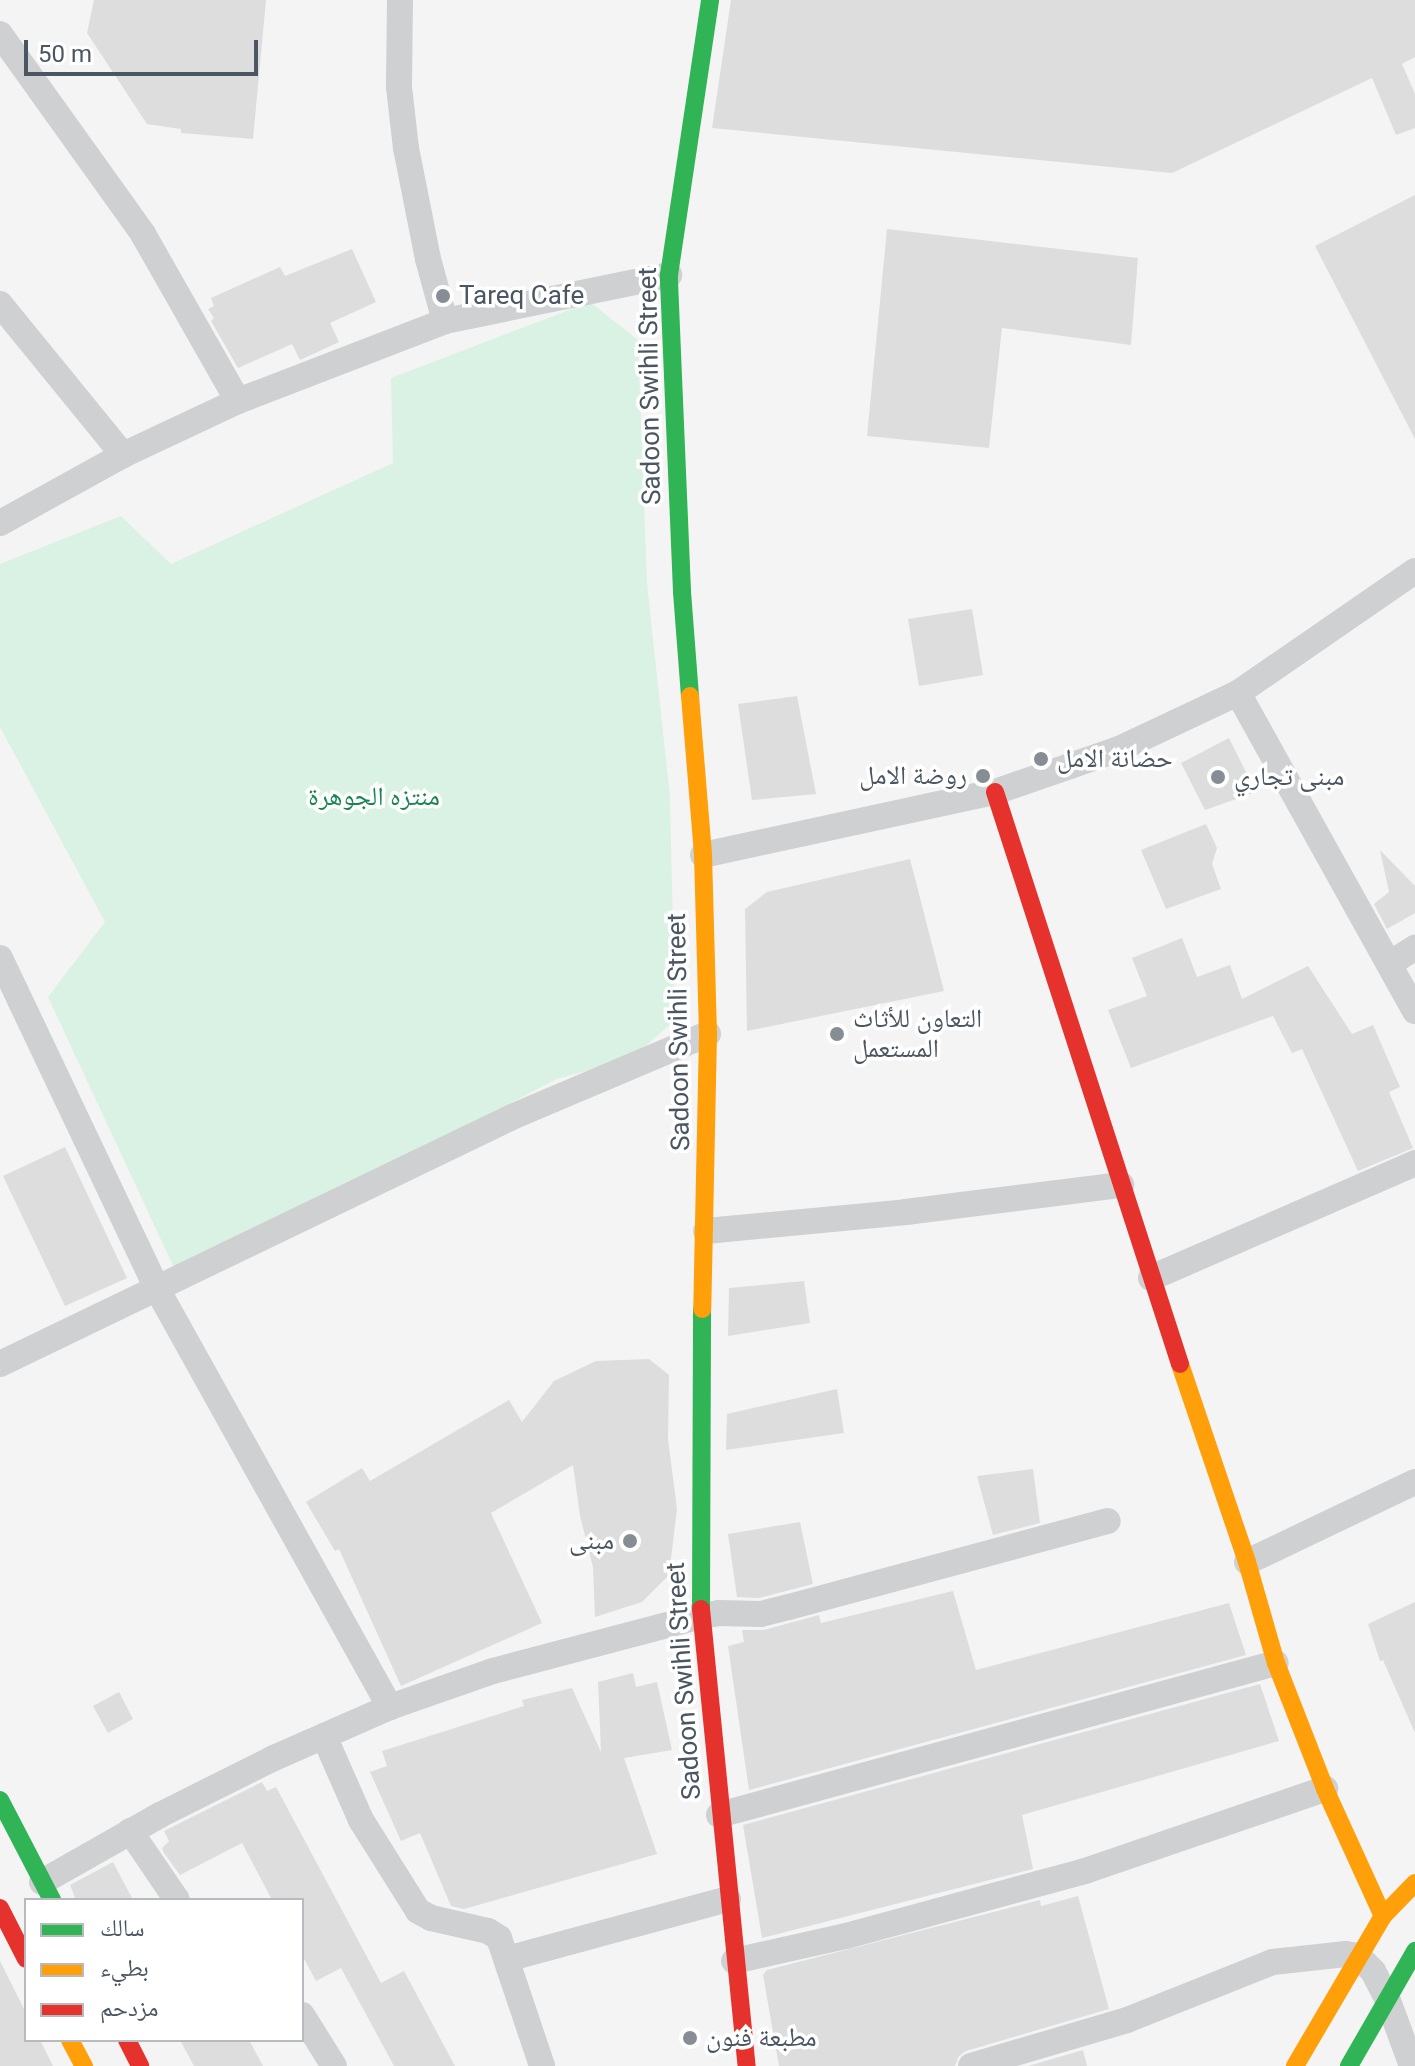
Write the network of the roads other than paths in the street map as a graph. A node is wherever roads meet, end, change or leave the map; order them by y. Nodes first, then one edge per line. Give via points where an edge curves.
1 (400, 0) edge
2 (710, 0) edge
3 (0, 34) edge
4 (669, 275) junction
5 (0, 304) edge
6 (445, 321) junction
7 (238, 401) junction
8 (123, 455) junction
9 (0, 523) edge
10 (1415, 571) edge
11 (1238, 693) junction
12 (995, 792) junction
13 (703, 855) junction
14 (1415, 948) edge
15 (0, 958) edge
16 (1389, 964) junction
17 (1415, 1011) edge
18 (708, 1034) junction
19 (1415, 1163) edge
20 (1121, 1185) junction
21 (706, 1231) junction
22 (1151, 1278) junction
23 (156, 1287) junction
24 (0, 1364) edge
25 (1415, 1482) edge
26 (1108, 1521) dead end
27 (1247, 1562) junction
28 (701, 1616) junction
29 (1276, 1663) junction
30 (390, 1707) junction
31 (324, 1736) junction
32 (1325, 1789) junction
33 (0, 1800) edge
34 (719, 1815) junction
35 (130, 1831) junction
36 (1415, 1883) edge
37 (47, 1891) edge
38 (176, 1898) edge
39 (728, 1899) junction
40 (0, 1908) edge
41 (1383, 1916) junction
42 (14, 1948) edge
43 (1415, 1951) edge
44 (1358, 1956) junction
45 (507, 1959) junction
46 (734, 1961) junction
47 (1387, 1998) junction
48 (304, 2018) edge
49 (71, 2042) edge
50 (84, 2066) edge
51 (334, 2066) edge
52 (542, 2066) edge
53 (747, 2066) edge
54 (971, 2066) edge
55 (1295, 2066) edge
56 (1349, 2066) edge
57 (1412, 2066) edge

1 - 6 street via 399,87 406,148
2 - 4 main road, Sadoon Swihli Street
3 - 7 street via 143,234
4 - 6 street
4 - 13 main road, Sadoon Swihli Street via 682,591
5 - 8 street
6 - 7 street
7 - 8 street
8 - 9 street
10 - 11 street
11 - 12 street via 1119,749
11 - 16 street
12 - 13 street
12 - 20 main road
13 - 18 main road, Sadoon Swihli Street
14 - 16 street
15 - 23 street
16 - 17 street
18 - 21 main road, Sadoon Swihli Street
18 - 23 street via 512,1117
19 - 22 street
20 - 21 street
20 - 22 main road
21 - 28 main road, Sadoon Swihli Street via 699,1434
22 - 27 main road
23 - 24 street
23 - 30 street
25 - 27 street
26 - 28 street via 761,1614
27 - 29 main road
28 - 30 street via 561,1651
28 - 34 main road, Sadoon Swihli Street
29 - 32 main road
29 - 34 street
30 - 31 street
31 - 35 street
31 - 45 street via 361,1820 411,1902 431,1918 488,1931 499,1938
32 - 41 main road
32 - 46 street via 1085,1871
33 - 37 main road
34 - 39 main road, Sadoon Swihli Street
35 - 37 street
35 - 38 street
36 - 41 main road
39 - 45 street
39 - 46 main road, Sadoon Swihli Street
40 - 42 main road
41 - 44 main road
43 - 47 main road
44 - 47 street
44 - 54 street via 1309,1955 1273,1962 1127,2020
44 - 55 main road
45 - 52 street
46 - 53 main road, Sadoon Swihli Street
47 - 56 main road
47 - 57 street
48 - 51 street
49 - 50 main road

